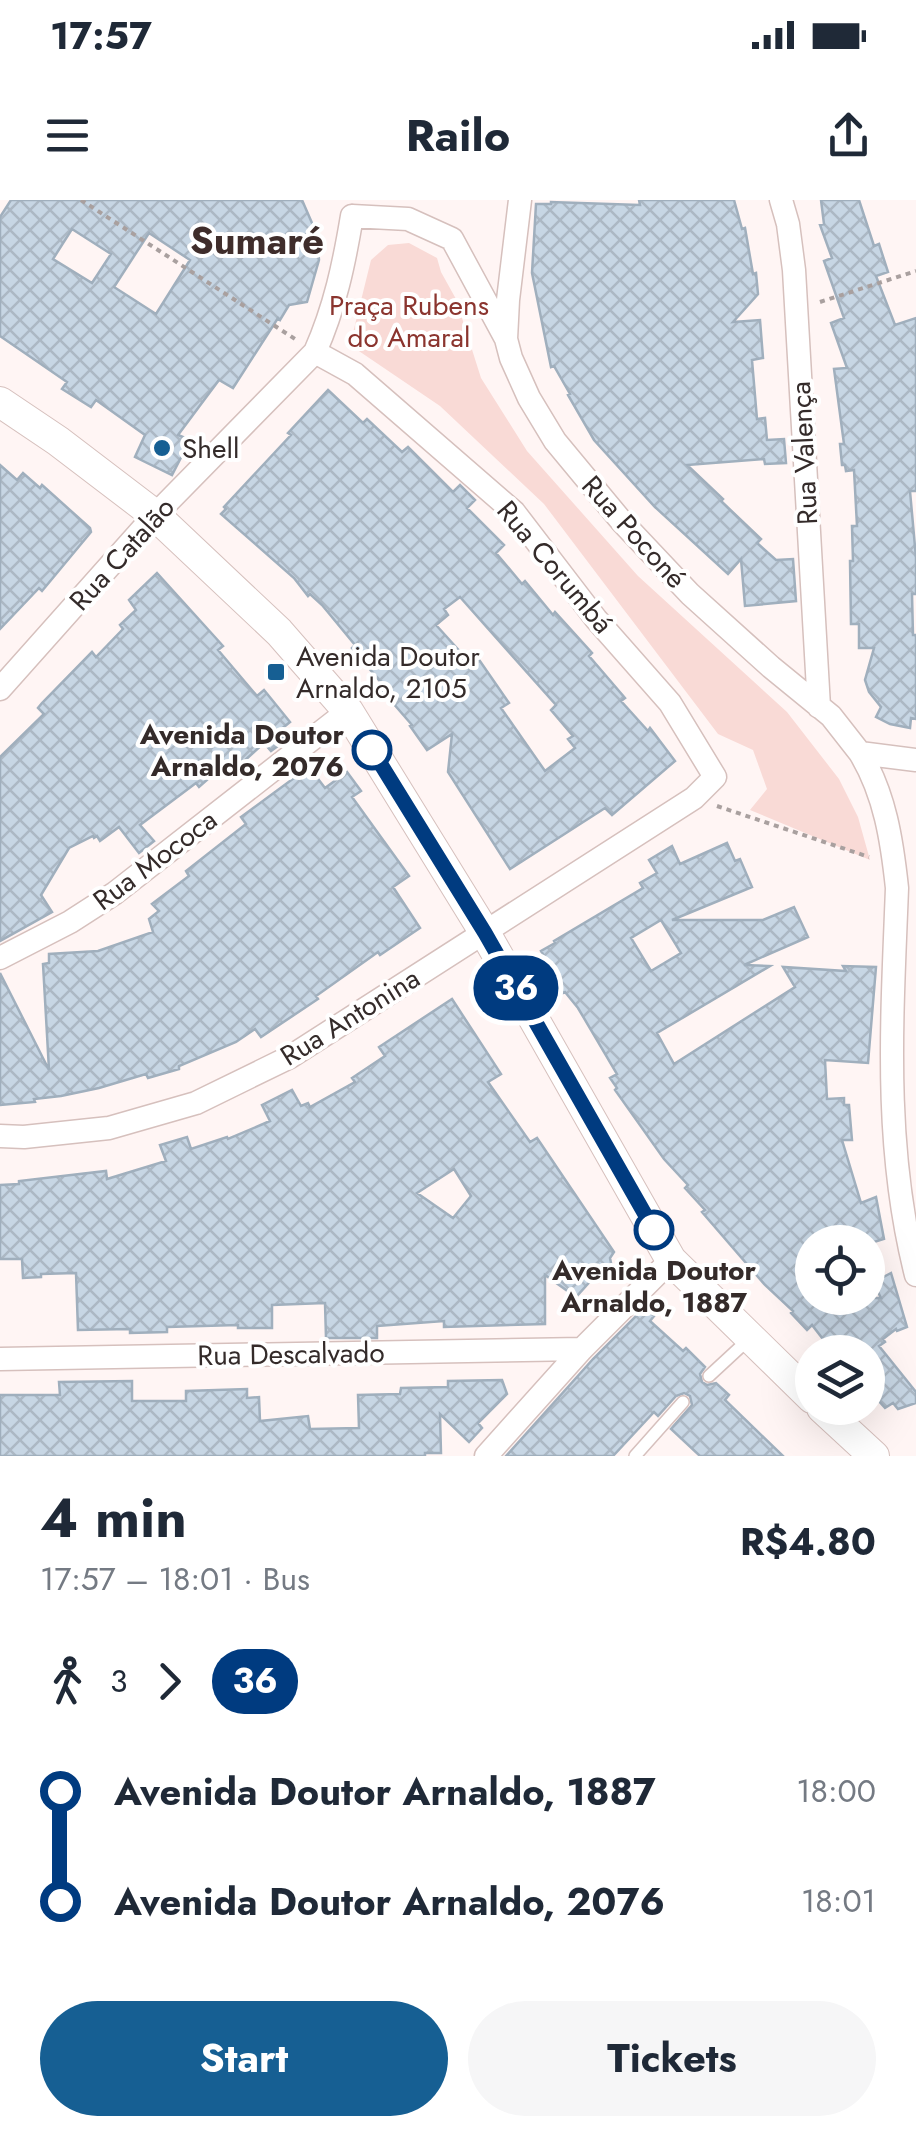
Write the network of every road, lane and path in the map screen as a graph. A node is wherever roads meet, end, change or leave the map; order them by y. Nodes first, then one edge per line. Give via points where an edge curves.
1 (81, 200) edge
2 (520, 200) edge
3 (781, 200) edge
4 (347, 208) edge
5 (916, 271) edge
6 (796, 309) junction
7 (506, 339) junction
8 (315, 352) junction
9 (0, 402) edge
10 (155, 515) junction
11 (0, 688) edge
12 (819, 707) junction
13 (348, 711) junction
14 (860, 753) junction
15 (916, 760) edge
16 (715, 778) joint
17 (694, 798) junction
18 (894, 866) junction
19 (485, 933) junction
20 (0, 958) edge
21 (0, 1136) edge
22 (671, 1260) junction
23 (916, 1274) edge
24 (750, 1338) junction
25 (582, 1349) junction
26 (0, 1359) edge
27 (708, 1376) dead end
28 (795, 1382) edge
29 (684, 1402) dead end
30 (840, 1425) edge
31 (486, 1456) edge
32 (635, 1456) edge
33 (874, 1456) edge

1 - 8 path
2 - 7 street, Rua Poconé
3 - 6 street, Rua Valença
4 - 7 street via 408,219 452,238
4 - 8 street, Rua Catalão via 340,286
5 - 6 path
6 - 12 street, Rua Valença
7 - 12 street, Rua Poconé via 529,398 586,480 690,594
8 - 10 street, Rua Catalão
8 - 16 street, Rua Corumbá via 355,374 514,512 670,703
9 - 10 main road
10 - 11 street, Rua Catalão
10 - 13 main road via 279,632
12 - 14 street, Rua Poconé
13 - 19 main road
13 - 20 street, Rua Mococa via 115,894
14 - 15 street
14 - 18 street, Rua Poconé via 880,794
16 - 17 street, Rua Antonina
17 - 18 path
17 - 19 street, Rua Antonina
18 - 23 street, Rua Poconé via 892,1131
19 - 21 street, Rua Antonina via 290,1058 196,1103 109,1128
19 - 22 main road
22 - 24 main road
22 - 25 street
24 - 27 lane
24 - 28 main road
25 - 26 street, Rua Descalvado
25 - 31 street
29 - 32 lane
30 - 33 main road

